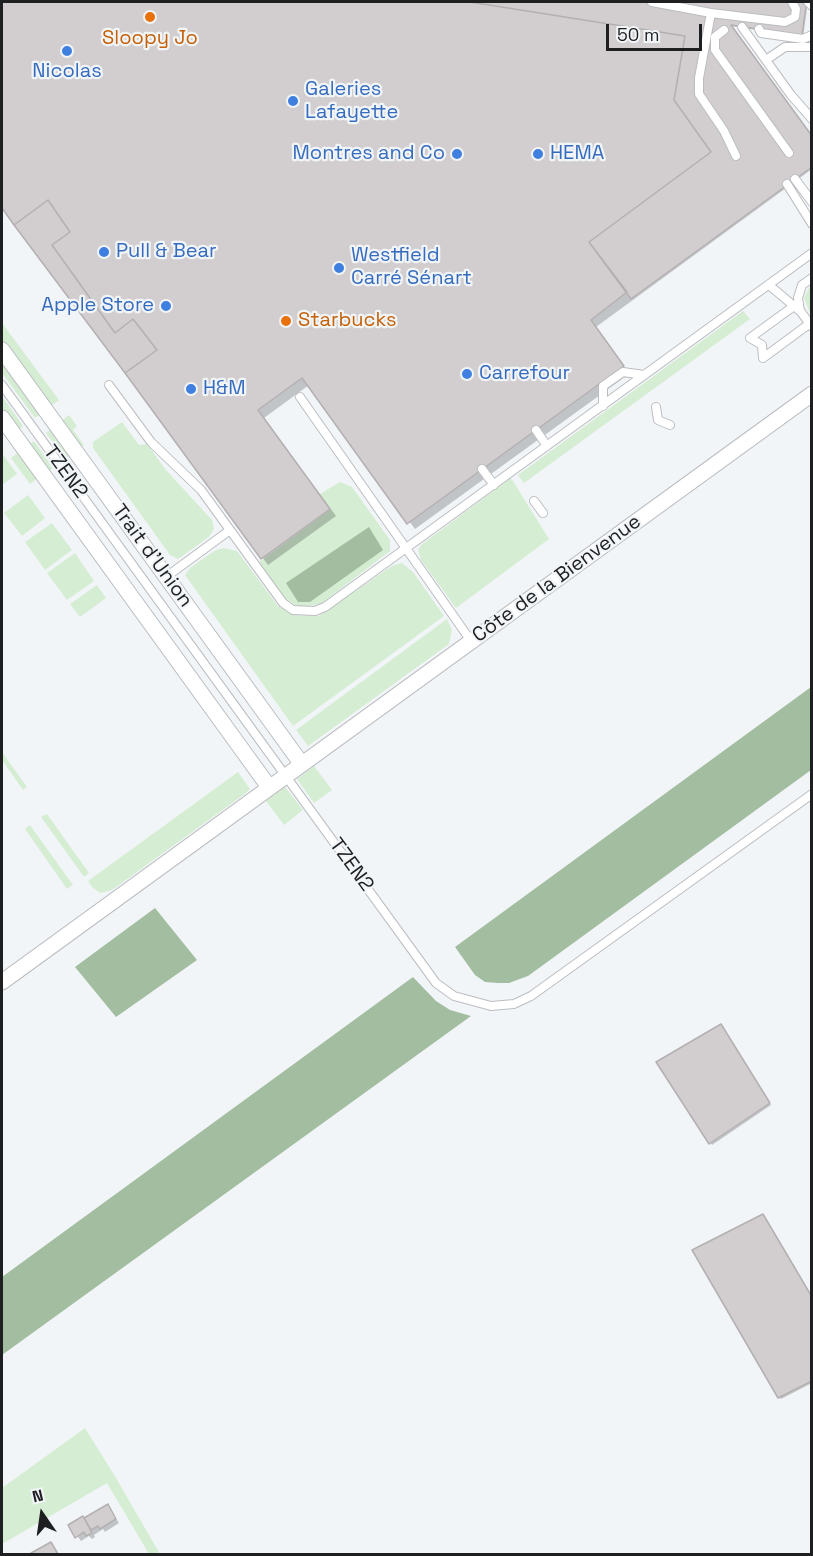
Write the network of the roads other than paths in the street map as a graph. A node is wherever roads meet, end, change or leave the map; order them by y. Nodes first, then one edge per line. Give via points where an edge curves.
1 (652, 2) edge
2 (792, 2) edge
3 (808, 2) edge
4 (812, 6) edge
5 (711, 13) junction
6 (742, 27) dead end
7 (759, 29) dead end
8 (724, 30) dead end
9 (812, 34) edge
10 (812, 47) edge
11 (766, 60) junction
12 (812, 119) edge
13 (789, 153) dead end
14 (736, 156) dead end
15 (795, 179) dead end
16 (787, 184) dead end
17 (812, 202) edge
18 (812, 224) edge
19 (812, 253) edge
20 (812, 278) edge
21 (769, 285) junction
22 (797, 309) junction
23 (810, 326) edge
24 (2, 350) edge
25 (644, 375) junction
26 (2, 385) edge
27 (109, 385) dead end
28 (812, 394) edge
29 (300, 398) dead end
30 (603, 406) junction
31 (656, 407) dead end
32 (2, 418) edge
33 (670, 425) dead end
34 (536, 430) dead end
35 (547, 446) junction
36 (482, 469) dead end
37 (494, 485) junction
38 (534, 501) dead end
39 (543, 513) dead end
40 (230, 531) junction
41 (405, 549) junction
42 (166, 577) junction
43 (471, 641) junction
44 (301, 763) junction
45 (285, 776) junction
46 (269, 787) junction
47 (812, 794) edge
48 (2, 982) edge

1 - 5 lane
2 - 5 lane via 795,17 785,22
3 - 4 lane
5 - 14 lane via 699,94
6 - 11 lane
7 - 9 lane via 761,33 803,39
8 - 13 lane via 715,37 715,50
10 - 11 lane via 790,46
11 - 12 lane
15 - 17 lane
16 - 18 lane
19 - 21 lane
20 - 22 lane via 802,285
21 - 22 lane
21 - 25 lane
22 - 23 lane
22 - 23 lane via 750,338 762,345 763,358
24 - 42 street, Trait d'Union
25 - 30 lane
25 - 30 lane via 623,372 603,386
26 - 45 lane, TZEN2
27 - 40 lane via 151,442 201,490
28 - 43 street, Côte de la Bienvenue
29 - 41 lane
30 - 35 lane
31 - 33 lane via 659,421
32 - 46 street, Trait d'Union
34 - 35 lane
35 - 37 lane
36 - 37 lane
37 - 41 lane
38 - 39 lane
40 - 41 lane via 283,603 304,612 325,607
40 - 42 lane
41 - 43 lane
42 - 44 street, Trait d'Union
43 - 44 street, Côte de la Bienvenue
44 - 45 street, Côte de la Bienvenue
45 - 46 street, Côte de la Bienvenue
45 - 47 lane, TZEN2 via 436,983 454,996 491,1006 514,1004 538,992
46 - 48 street, Côte de la Bienvenue

